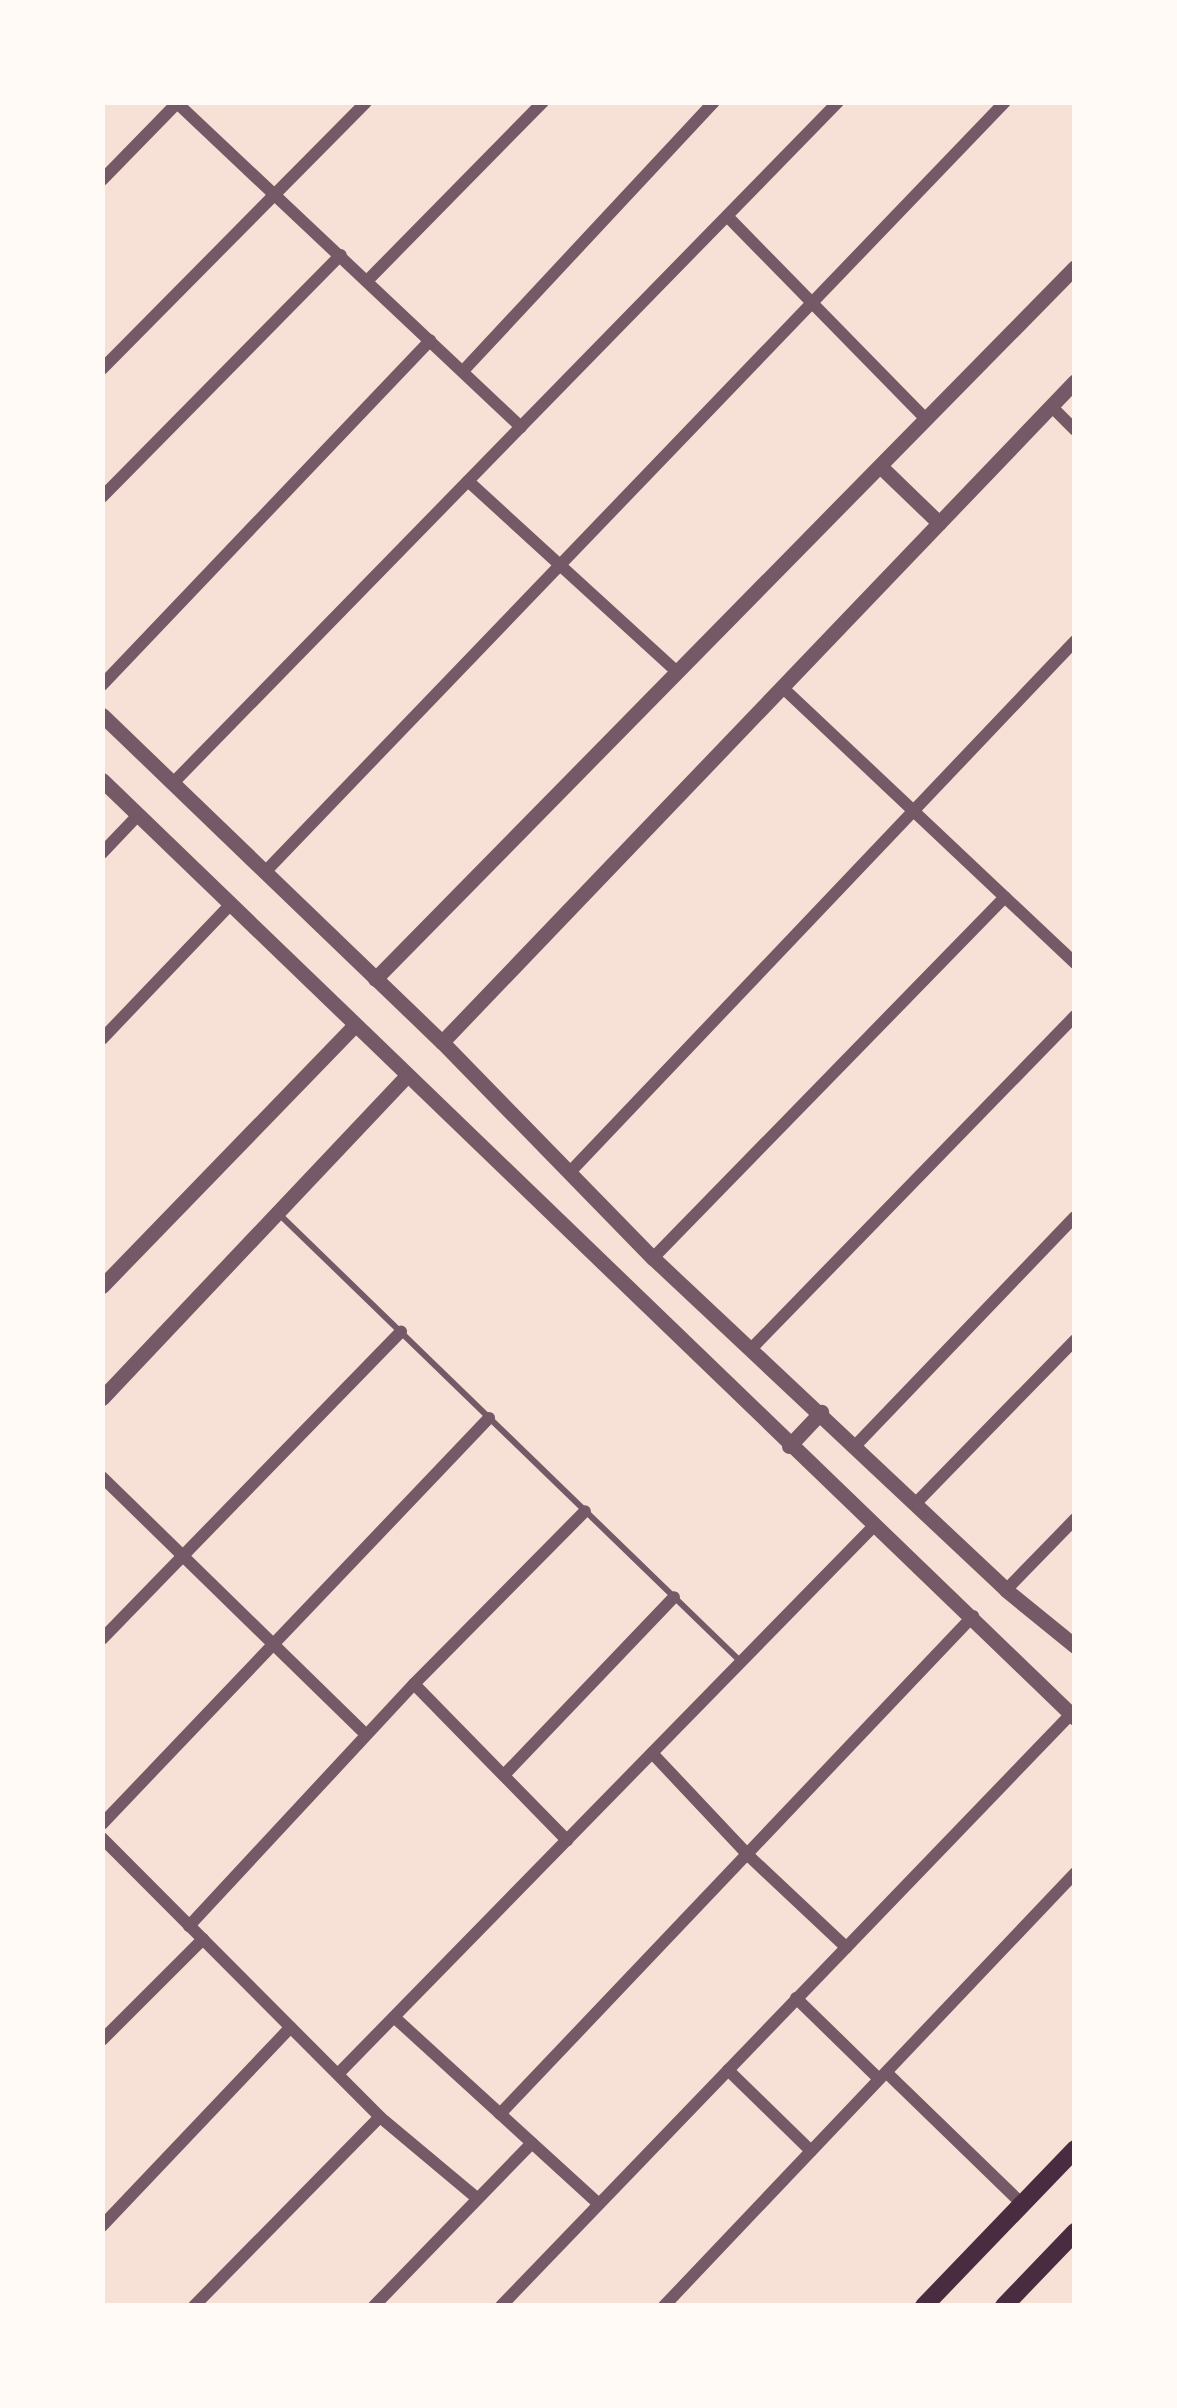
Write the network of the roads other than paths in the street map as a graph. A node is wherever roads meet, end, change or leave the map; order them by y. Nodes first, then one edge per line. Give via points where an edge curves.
1 (177, 102) edge
2 (366, 102) edge
3 (543, 102) edge
4 (1005, 102) edge
5 (710, 103) edge
6 (834, 103) edge
7 (102, 180) edge
8 (277, 194) junction
9 (727, 216) junction
10 (340, 255) junction
11 (1075, 267) edge
12 (368, 280) junction
13 (811, 301) junction
14 (430, 340) junction
15 (102, 369) edge
16 (463, 371) junction
17 (1075, 381) edge
18 (1051, 406) junction
19 (926, 419) junction
20 (521, 427) junction
21 (1075, 430) edge
22 (880, 466) junction
23 (468, 481) junction
24 (102, 497) edge
25 (939, 524) junction
26 (562, 567) junction
27 (1075, 641) edge
28 (677, 672) junction
29 (102, 685) edge
30 (782, 687) junction
31 (102, 715) edge
32 (102, 780) edge
33 (173, 783) junction
34 (914, 811) junction
35 (138, 815) junction
36 (102, 853) edge
37 (265, 872) junction
38 (1004, 897) junction
39 (228, 907) junction
40 (1075, 963) edge
41 (375, 979) junction
42 (1075, 1016) edge
43 (353, 1025) junction
44 (102, 1039) edge
45 (442, 1042) junction
46 (406, 1078) junction
47 (570, 1172) junction
48 (278, 1213) junction
49 (1075, 1217) edge
50 (653, 1258) junction
51 (102, 1286) edge
52 (401, 1332) junction
53 (1075, 1340) edge
54 (753, 1347) junction
55 (102, 1397) edge
56 (821, 1412) junction
57 (489, 1418) junction
58 (856, 1445) junction
59 (789, 1446) junction
60 (102, 1477) edge
61 (915, 1504) junction
62 (585, 1511) junction
63 (1075, 1519) edge
64 (873, 1527) junction
65 (184, 1554) junction
66 (1006, 1589) junction
67 (674, 1597) junction
68 (973, 1616) junction
69 (102, 1639) edge
70 (275, 1642) junction
71 (1075, 1646) edge
72 (741, 1662) junction
73 (414, 1684) junction
74 (1073, 1716) edge
75 (366, 1736) junction
76 (652, 1753) junction
77 (504, 1775) junction
78 (102, 1824) edge
79 (102, 1838) edge
80 (567, 1840) junction
81 (750, 1857) junction
82 (1075, 1873) edge
83 (189, 1926) junction
84 (203, 1939) junction
85 (846, 1947) junction
86 (796, 1998) junction
87 (394, 2017) junction
88 (291, 2027) junction
89 (102, 2040) edge
90 (728, 2070) junction
91 (338, 2074) junction
92 (883, 2076) junction
93 (500, 2114) junction
94 (380, 2117) junction
95 (532, 2143) junction
96 (1075, 2149) edge
97 (811, 2151) junction
98 (477, 2198) junction
99 (599, 2204) junction
100 (1022, 2204) junction
101 (102, 2226) edge
102 (1075, 2232) edge
103 (194, 2306) edge
104 (374, 2306) edge
105 (501, 2306) edge
106 (664, 2306) edge
107 (924, 2306) edge
108 (1004, 2306) edge

1 - 7 street
1 - 8 street
2 - 8 street
3 - 12 street
4 - 13 street
5 - 16 street
6 - 9 street
8 - 10 street
8 - 15 street
9 - 13 street
9 - 20 street
10 - 12 street
10 - 24 street
11 - 19 street
12 - 14 street
13 - 19 street
13 - 26 street
14 - 16 street
14 - 29 street
16 - 20 street
17 - 18 street
18 - 21 street
18 - 25 street
19 - 22 street
20 - 23 street
22 - 25 street
22 - 28 street
23 - 26 street
23 - 33 street
25 - 30 street
26 - 28 street
26 - 37 street
27 - 34 street
28 - 41 street
30 - 34 street
30 - 45 street
31 - 33 street
32 - 35 street
33 - 37 street
34 - 38 street
34 - 47 street
35 - 36 street
35 - 39 street
37 - 41 street
38 - 40 street
38 - 50 street
39 - 43 street
39 - 44 street
41 - 45 street
42 - 54 street
43 - 46 street
43 - 51 street
45 - 47 street
46 - 48 street
46 - 59 street
47 - 50 street
48 - 52 lane
48 - 55 street
49 - 58 street
50 - 54 street
52 - 57 lane
52 - 65 street
53 - 61 street
54 - 56 street
56 - 58 street
56 - 59 street
57 - 62 lane
57 - 70 street
58 - 61 street
59 - 64 street
60 - 65 street
61 - 66 street
62 - 67 lane
62 - 73 street
63 - 66 street
64 - 68 street
64 - 72 street
65 - 69 street
65 - 70 street
66 - 71 street
67 - 72 lane
67 - 77 street
68 - 74 street
68 - 81 street
70 - 75 street
70 - 78 street
72 - 76 street
73 - 75 street
73 - 77 street
74 - 85 street
75 - 83 street
76 - 80 street
76 - 81 street
77 - 80 street
79 - 83 street
80 - 87 street
81 - 85 street
81 - 93 street
82 - 92 street
83 - 84 street
84 - 88 street
84 - 89 street
85 - 86 street
86 - 90 street
86 - 92 street
87 - 91 street
87 - 93 street
88 - 91 street
88 - 101 street
90 - 97 street
90 - 99 street
91 - 94 street
92 - 97 street
92 - 100 street
93 - 95 street
94 - 98 street
94 - 103 street
95 - 98 street
95 - 99 street
96 - 100 main road
97 - 106 street
98 - 104 street
99 - 105 street
100 - 107 main road
102 - 108 main road

